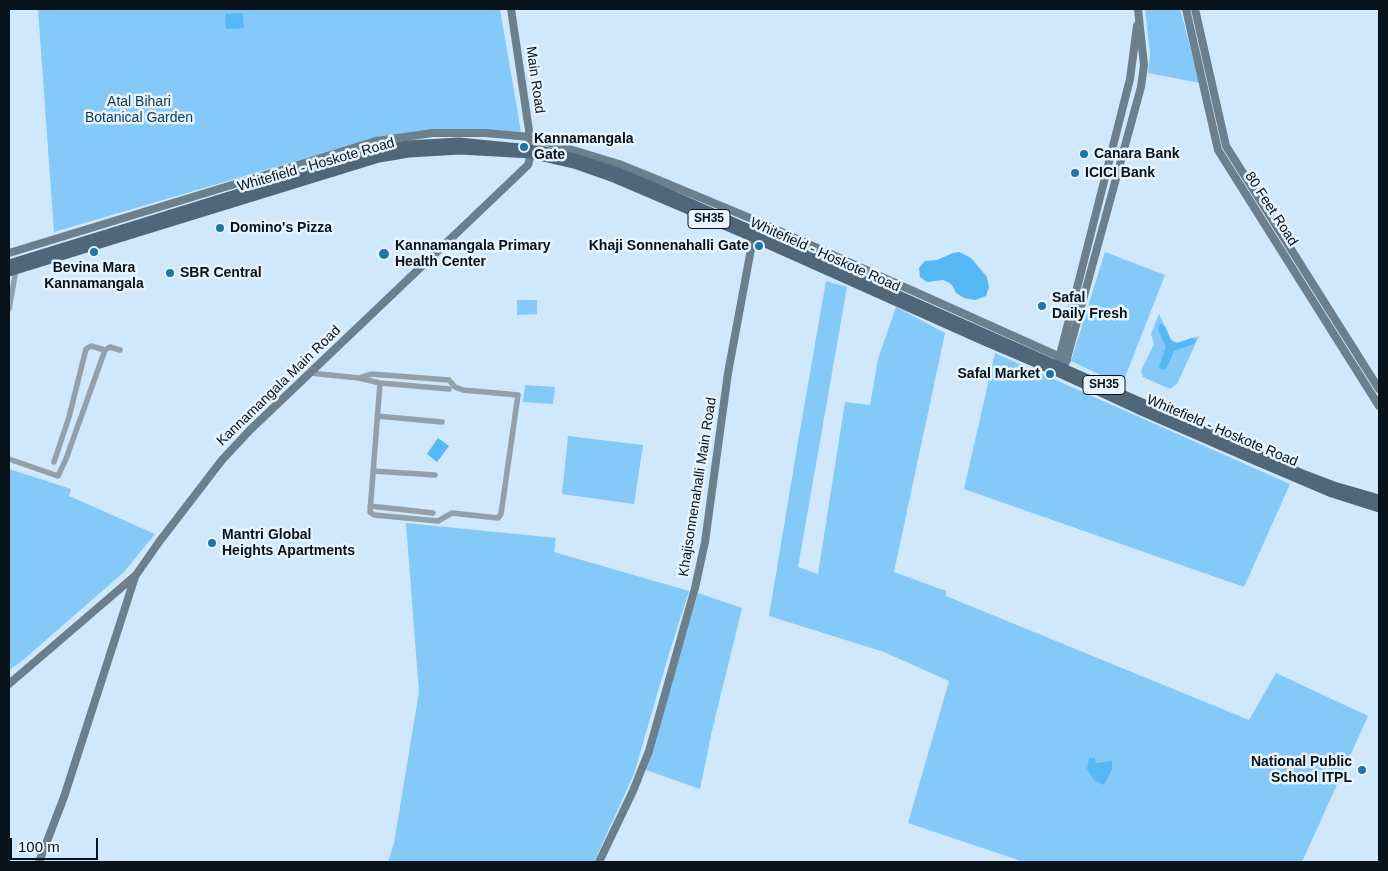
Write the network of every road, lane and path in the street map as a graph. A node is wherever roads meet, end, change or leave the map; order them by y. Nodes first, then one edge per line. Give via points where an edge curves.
1 (511, 9) edge
2 (1138, 9) edge
3 (1186, 9) edge
4 (1195, 9) edge
5 (1140, 23) junction
6 (530, 137) junction
7 (531, 152) junction
8 (757, 221) junction
9 (753, 234) junction
10 (9, 253) edge
11 (11, 269) edge
12 (9, 309) edge
13 (1075, 313) junction
14 (105, 350) junction
15 (120, 350) dead end
16 (1061, 365) junction
17 (310, 373) junction
18 (359, 378) junction
19 (380, 383) junction
20 (449, 389) dead end
21 (1379, 389) edge
22 (1379, 406) edge
23 (377, 416) junction
24 (442, 422) dead end
25 (9, 459) edge
26 (54, 462) dead end
27 (373, 471) junction
28 (435, 475) dead end
29 (1379, 499) edge
30 (370, 506) junction
31 (1379, 508) edge
32 (433, 513) dead end
33 (136, 575) junction
34 (9, 684) edge
35 (39, 862) edge
36 (598, 862) edge

1 - 6 street, Main Road
2 - 5 street
3 - 22 street, 80 Feet Road via 1218,150
4 - 21 street, 80 Feet Road via 1226,146
5 - 13 street
5 - 13 street via 1144,66 1141,87
6 - 7 street, Main Road
6 - 8 street via 619,164
6 - 10 street via 433,133 376,141
7 - 9 main road, Whitefield - Hoskote Road / SH35 via 614,178
7 - 11 main road, Whitefield - Hoskote Road / SH35 via 460,150 379,158
7 - 17 street, Kannamangala Main Road via 528,165
8 - 9 street, Khajisonnenahalli Main Road
8 - 16 street
9 - 16 main road, Whitefield - Hoskote Road / SH35 via 976,337
9 - 36 street, Khajisonnenahalli Main Road via 695,588 649,751
11 - 12 street
13 - 16 street
14 - 15 street via 110,347
14 - 25 street via 58,476
14 - 26 street via 91,346 86,349
16 - 29 main road, Whitefield - Hoskote Road / SH35 via 1305,475
16 - 31 main road, Whitefield - Hoskote Road / SH35 via 1151,416 1332,493
17 - 18 street
17 - 33 street, Kannamangala Main Road via 227,454
18 - 19 street
18 - 30 street via 371,374 449,380 463,390 518,395 498,518 452,513 438,522 374,515
19 - 20 street
19 - 23 street
23 - 24 street
23 - 27 street
27 - 28 street
27 - 30 street
30 - 32 street
33 - 34 street, Kannamangala Main Road
33 - 35 street via 64,797

